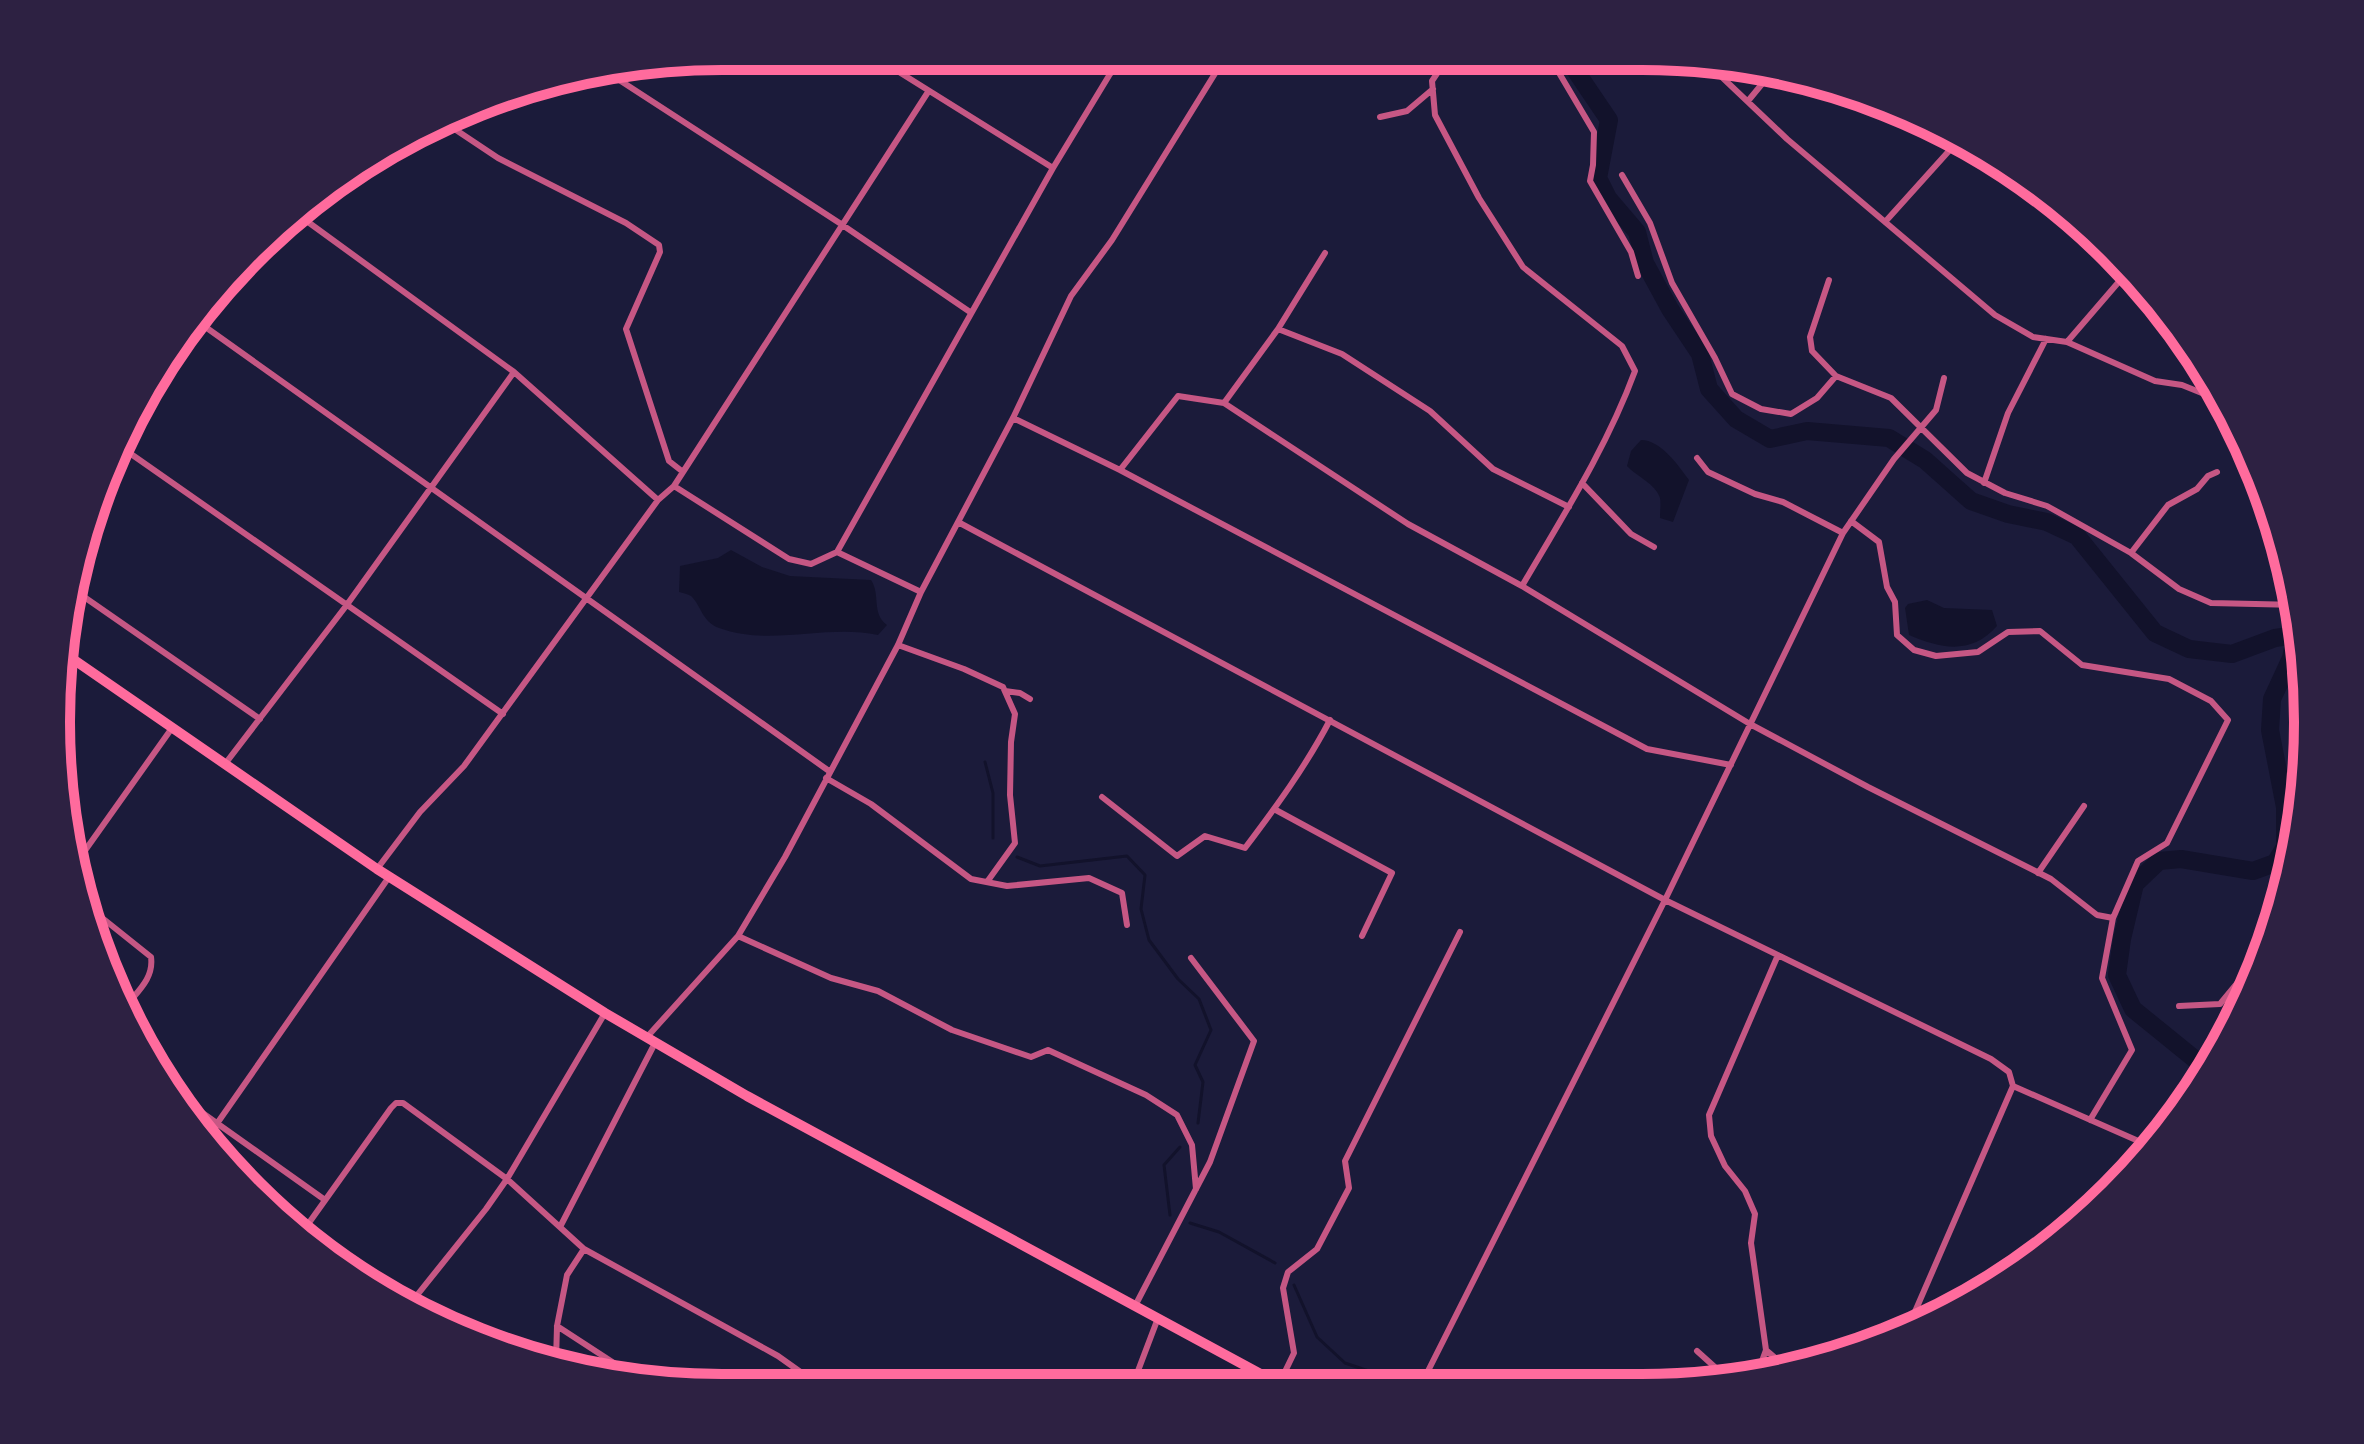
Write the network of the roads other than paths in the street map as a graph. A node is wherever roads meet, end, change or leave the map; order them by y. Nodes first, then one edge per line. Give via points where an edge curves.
1 (895, 70) edge
2 (1103, 70) edge
3 (1113, 70) edge
4 (1217, 70) edge
5 (1439, 70) edge
6 (1557, 70) edge
7 (1110, 74) junction
8 (1720, 75) edge
9 (618, 79) edge
10 (1764, 82) edge
11 (1433, 89) junction
12 (928, 92) junction
13 (1748, 101) junction
14 (1380, 117) dead end
15 (453, 128) edge
16 (1951, 148) edge
17 (1053, 168) junction
18 (1622, 175) dead end
19 (306, 221) edge
20 (1885, 222) junction
21 (841, 224) junction
22 (1325, 253) dead end
23 (1638, 276) dead end
24 (1829, 280) dead end
25 (2120, 280) edge
26 (970, 312) junction
27 (204, 326) edge
28 (1278, 329) junction
29 (2046, 339) junction
30 (2067, 342) junction
31 (514, 372) junction
32 (1836, 376) junction
33 (1944, 378) dead end
34 (2206, 395) edge
35 (1224, 403) junction
36 (1013, 418) junction
37 (1921, 425) junction
38 (129, 452) edge
39 (1697, 458) dead end
40 (1120, 470) junction
41 (683, 472) junction
42 (2217, 472) dead end
43 (1582, 483) junction
44 (1984, 483) junction
45 (674, 486) junction
46 (431, 487) junction
47 (658, 500) junction
48 (1569, 507) junction
49 (1851, 521) junction
50 (958, 522) junction
51 (1843, 533) junction
52 (1654, 547) dead end
53 (837, 552) junction
54 (2131, 553) junction
55 (1522, 586) junction
56 (921, 592) junction
57 (83, 596) edge
58 (585, 599) junction
59 (2283, 605) edge
60 (346, 606) junction
61 (898, 645) junction
62 (73, 659) edge
63 (1005, 691) junction
64 (1030, 699) dead end
65 (503, 714) junction
66 (260, 719) junction
67 (1330, 720) junction
68 (1750, 724) junction
69 (172, 728) junction
70 (225, 764) junction
71 (1731, 765) junction
72 (828, 774) junction
73 (1102, 797) dead end
74 (2084, 806) dead end
75 (1274, 809) junction
76 (84, 852) edge
77 (377, 869) junction
78 (2038, 873) junction
79 (389, 877) junction
80 (987, 882) junction
81 (1665, 900) junction
82 (100, 916) edge
83 (2113, 918) junction
84 (1127, 925) dead end
85 (1460, 932) dead end
86 (738, 936) junction
87 (1362, 936) dead end
88 (1778, 955) junction
89 (1191, 958) dead end
90 (2239, 982) edge
91 (132, 999) edge
92 (2179, 1006) dead end
93 (605, 1013) junction
94 (651, 1040) junction
95 (2013, 1086) junction
96 (200, 1111) edge
97 (2090, 1120) junction
98 (217, 1124) junction
99 (213, 1129) edge
100 (2140, 1142) edge
101 (507, 1179) junction
102 (1196, 1189) junction
103 (325, 1200) junction
104 (308, 1225) edge
105 (560, 1227) junction
106 (584, 1249) junction
107 (415, 1297) edge
108 (1135, 1306) junction
109 (1914, 1314) edge
110 (1158, 1318) junction
111 (557, 1326) junction
112 (1766, 1350) junction
113 (1697, 1351) dead end
114 (556, 1353) edge
115 (1777, 1359) edge
116 (1762, 1362) edge
117 (616, 1365) edge
118 (1717, 1369) edge
119 (803, 1374) edge
120 (1137, 1374) edge
121 (1262, 1374) edge
122 (1285, 1374) edge
123 (1427, 1374) edge

1 - 12 street
2 - 7 street
3 - 7 street
4 - 36 street via 1112,240 1071,296
5 - 11 street
6 - 23 street via 1594,132 1590,181 1631,252
7 - 17 street
8 - 13 street
9 - 21 street
10 - 13 street
11 - 14 street via 1407,111
11 - 43 street via 1435,115 1523,267 1622,346 1635,371
12 - 17 street
12 - 21 street
13 - 20 street
15 - 41 street via 659,245 626,329 669,461
16 - 20 street
17 - 26 street
18 - 32 street via 1732,394 1761,409 1791,414 1817,398
19 - 31 street
20 - 29 street via 1995,315
21 - 26 street
21 - 41 street
22 - 28 street
24 - 32 street via 1810,337 1812,351
25 - 30 street
26 - 53 street
27 - 46 street
28 - 35 street
28 - 48 street via 1342,354 1430,411 1493,469
29 - 30 street
29 - 44 street via 2008,413
30 - 34 street via 2155,381
31 - 46 street
31 - 47 street
32 - 37 street via 1891,398
33 - 37 street via 1936,410
35 - 40 street via 1178,396
35 - 55 street via 1408,524
36 - 40 street
36 - 50 street
37 - 44 street via 1967,473
37 - 49 street
38 - 60 street
39 - 51 street via 1708,472
40 - 71 street via 1647,749
41 - 45 street
42 - 54 street via 2168,505
43 - 48 street
43 - 52 street via 1631,534
44 - 54 street via 2047,506
45 - 47 street
45 - 53 street via 789,559 811,564
46 - 58 street
46 - 60 street
47 - 58 street
48 - 55 street
49 - 51 street
49 - 83 street via 1879,542 1895,602 1897,635 1914,650 1936,656 1978,652 2008,632 2040,631 2082,665 2169,679 2211,701 2228,720 2167,843 2138,861
50 - 56 street
50 - 67 street
51 - 68 street
53 - 56 street
54 - 59 street via 2179,589 2211,603
55 - 68 street
56 - 61 street
57 - 66 street
58 - 65 street
58 - 72 street
60 - 65 street
60 - 66 street
61 - 63 street via 964,669
61 - 72 street
62 - 69 main road
63 - 64 street
63 - 80 street via 1015,714 1010,795 1015,843
65 - 77 street
66 - 70 street
67 - 75 street
67 - 81 street
68 - 71 street
68 - 78 street
69 - 70 main road
69 - 76 street
70 - 77 main road
71 - 81 street
72 - 80 street via 971,879
72 - 86 street
73 - 75 street via 1177,856 1205,836 1245,848
74 - 78 street
75 - 87 street via 1392,873
77 - 79 main road
78 - 83 street via 2097,915
79 - 93 main road
79 - 98 street
80 - 84 street via 1007,886 1089,878 1122,893
81 - 88 street
81 - 123 street
82 - 91 street via 151,957 147,980
83 - 97 street via 2102,978 2132,1050
85 - 122 street via 1345,1161 1349,1188 1317,1249 1288,1272 1283,1288 1294,1353
86 - 94 street
86 - 102 street via 831,978 878,991 952,1030 1031,1057 1048,1050 1146,1095 1177,1115 1192,1145
88 - 95 street via 1991,1059 2009,1072
88 - 112 street via 1709,1115 1711,1136 1755,1214 1751,1243
89 - 102 street via 1254,1041
90 - 92 street via 2220,1004
93 - 94 main road
93 - 101 street
94 - 105 street
94 - 108 main road
95 - 97 street
95 - 109 street
96 - 98 street
97 - 100 street
98 - 99 street
98 - 103 street
101 - 103 street via 409,1107 396,1103
101 - 105 street
101 - 107 street
102 - 108 street
103 - 104 street
105 - 106 street
106 - 111 street via 567,1275
106 - 119 street
108 - 110 main road
110 - 120 street
110 - 121 main road
111 - 114 street
111 - 117 street
112 - 115 street
112 - 116 street
113 - 118 street

